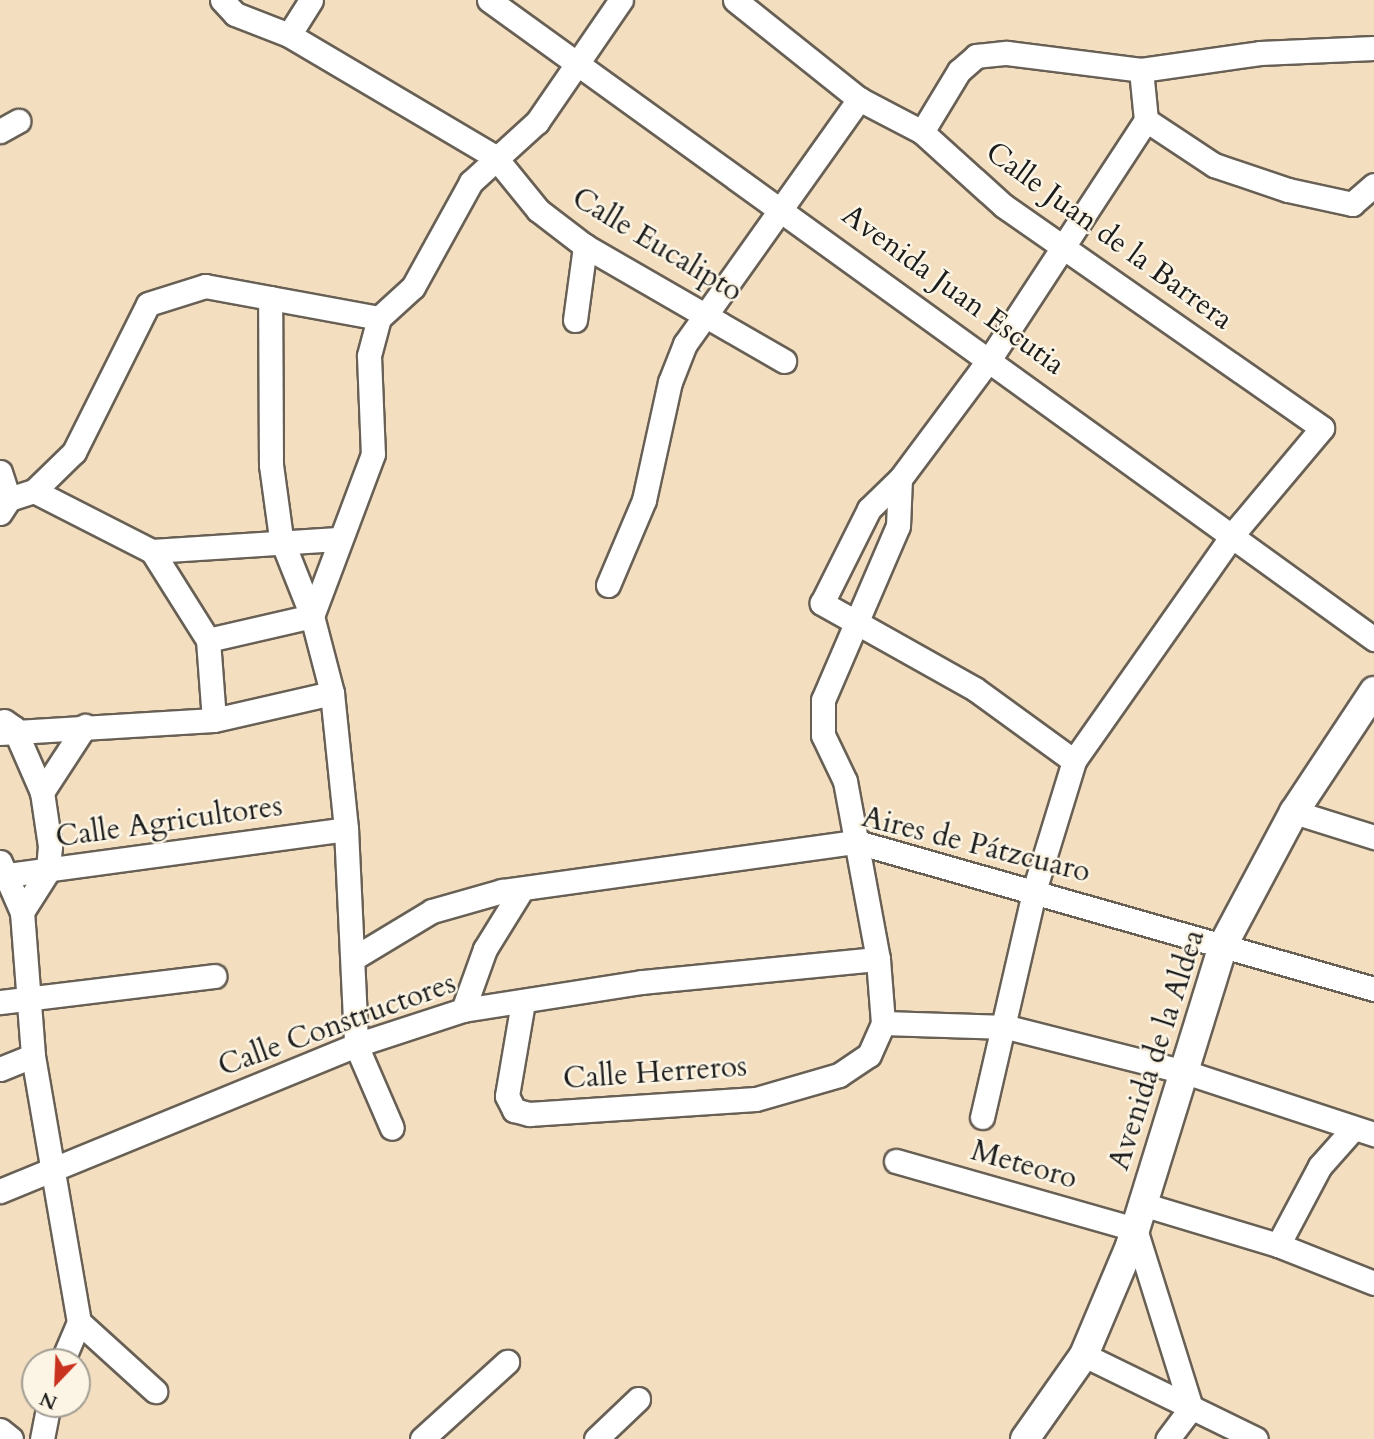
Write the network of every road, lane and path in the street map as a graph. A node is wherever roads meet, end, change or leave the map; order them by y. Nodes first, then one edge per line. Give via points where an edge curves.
1 (222, 0) edge
2 (311, 0) edge
3 (489, 0) edge
4 (621, 0) edge
5 (736, 0) edge
6 (289, 35) junction
7 (1374, 48) edge
8 (581, 65) junction
9 (1142, 70) junction
10 (859, 99) junction
11 (1146, 120) junction
12 (922, 132) junction
13 (495, 157) junction
14 (1374, 185) edge
15 (782, 206) junction
16 (1065, 244) junction
17 (585, 246) junction
18 (270, 298) junction
19 (704, 309) junction
20 (379, 318) junction
21 (575, 320) dead end
22 (992, 357) junction
23 (784, 361) dead end
24 (0, 472) edge
25 (900, 479) junction
26 (34, 491) junction
27 (5, 506) edge
28 (1234, 533) junction
29 (281, 538) junction
30 (338, 539) junction
31 (152, 551) junction
32 (608, 585) dead end
33 (312, 615) junction
34 (860, 623) junction
35 (1374, 639) edge
36 (208, 640) junction
37 (1374, 691) edge
38 (332, 693) junction
39 (214, 720) junction
40 (5, 726) edge
41 (85, 726) junction
42 (1074, 761) junction
43 (42, 792) junction
44 (1293, 812) junction
45 (346, 829) junction
46 (1374, 837) edge
47 (857, 842) junction
48 (0, 862) edge
49 (48, 871) junction
50 (0, 876) edge
51 (1035, 888) junction
52 (522, 889) junction
53 (22, 912) junction
54 (1223, 944) junction
55 (354, 958) junction
56 (878, 959) junction
57 (214, 976) dead end
58 (1374, 989) edge
59 (32, 1001) junction
60 (0, 1002) edge
61 (523, 1002) junction
62 (463, 1010) junction
63 (883, 1023) junction
64 (1007, 1027) junction
65 (356, 1045) junction
66 (33, 1056) junction
67 (0, 1069) edge
68 (1185, 1072) junction
69 (982, 1117) dead end
70 (392, 1128) dead end
71 (1364, 1132) edge
72 (896, 1161) dead end
73 (51, 1167) junction
74 (0, 1191) edge
75 (1139, 1217) junction
76 (1278, 1245) junction
77 (1374, 1283) edge
78 (79, 1322) junction
79 (68, 1348) edge
80 (1084, 1355) junction
81 (507, 1362) dead end
82 (155, 1391) dead end
83 (638, 1399) dead end
84 (1191, 1408) junction
85 (46, 1418) edge
86 (0, 1430) edge
87 (11, 1439) edge
88 (42, 1439) edge
89 (422, 1439) edge
90 (596, 1439) edge
91 (1025, 1439) edge
92 (1168, 1439) edge
93 (1256, 1439) edge

1 - 6 street, Calle Eucalipto via 235,14
2 - 6 street
3 - 8 street, Avenida Juan Escutia
4 - 8 street
5 - 10 street, Calle Juan de la Barrera
6 - 13 street, Calle Eucalipto
7 - 9 street via 1260,53
8 - 13 street via 520,141
8 - 15 street, Avenida Juan Escutia
9 - 11 street
9 - 12 street via 1007,53 976,56 959,71
10 - 12 street, Calle Juan de la Barrera
10 - 15 street
11 - 14 street via 1214,165 1288,190 1352,204
11 - 16 street
12 - 16 street, Calle Juan de la Barrera via 1004,206
13 - 17 street, Calle Eucalipto via 538,209
13 - 20 street via 471,182 413,287
15 - 19 street
15 - 22 street, Avenida Juan Escutia
16 - 22 street
16 - 28 street, Calle Juan de la Barrera via 1322,428
17 - 19 street, Calle Eucalipto
17 - 21 street
18 - 20 street
18 - 26 street via 205,286 149,304 74,453
18 - 29 street via 270,453
19 - 23 street, Calle Eucalipto
19 - 32 street via 670,382 644,500
20 - 30 street via 369,355 373,454
22 - 25 street
22 - 28 street, Avenida Juan Escutia
24 - 27 street
25 - 34 street via 898,526
25 - 34 street via 869,509 822,603
26 - 27 street
26 - 31 street
28 - 35 street, Avenida Juan Escutia
28 - 42 street
29 - 30 street
29 - 31 street
29 - 33 street
30 - 33 street
31 - 36 street
33 - 36 street
33 - 38 street
34 - 42 street via 975,690
34 - 47 street via 835,666 823,711 823,735 845,781
36 - 39 street
37 - 44 main road, Avenida de la Aldea
38 - 39 street
38 - 45 street
39 - 41 street
40 - 41 street
40 - 43 street
41 - 43 street
42 - 51 street
43 - 49 street
44 - 46 street
44 - 54 main road, Avenida de la Aldea
45 - 49 street, Calle Agricultores
45 - 55 street
47 - 51 street, Aires de Pátzcuaro
47 - 52 street, Aires de Pátzcuaro
47 - 56 street
48 - 50 street
49 - 50 street, Calle Agricultores
49 - 53 street
50 - 53 street
51 - 54 street, Aires de Pátzcuaro
51 - 64 street
52 - 55 street, Aires de Pátzcuaro via 432,911
52 - 62 street via 485,949
53 - 59 street
54 - 58 street, Aires de Pátzcuaro
54 - 68 main road, Avenida de la Aldea
55 - 65 street
56 - 61 street, Calle Constructores via 642,982
56 - 63 street
57 - 59 street
59 - 60 street
59 - 66 street
61 - 62 street, Calle Constructores
61 - 63 street, Calle Herreros via 507,1096 514,1110 529,1114 756,1099 839,1075 869,1055
62 - 65 street, Calle Constructores
63 - 64 street
64 - 68 street
64 - 69 street
65 - 70 street
65 - 73 street, Calle Constructores
66 - 67 street
66 - 73 street
68 - 71 street
68 - 75 main road, Avenida de la Aldea
71 - 76 street via 1320,1166
72 - 75 street, Meteoro
73 - 74 street, Calle Constructores
73 - 78 street
75 - 76 street, Meteoro
75 - 80 main road, Avenida de la Aldea
75 - 84 street
76 - 77 street, Meteoro
78 - 79 street
78 - 82 street
80 - 84 street
80 - 91 main road, Avenida de la Aldea
81 - 89 street
83 - 90 street
84 - 92 street
84 - 93 street
85 - 88 street
86 - 87 street

